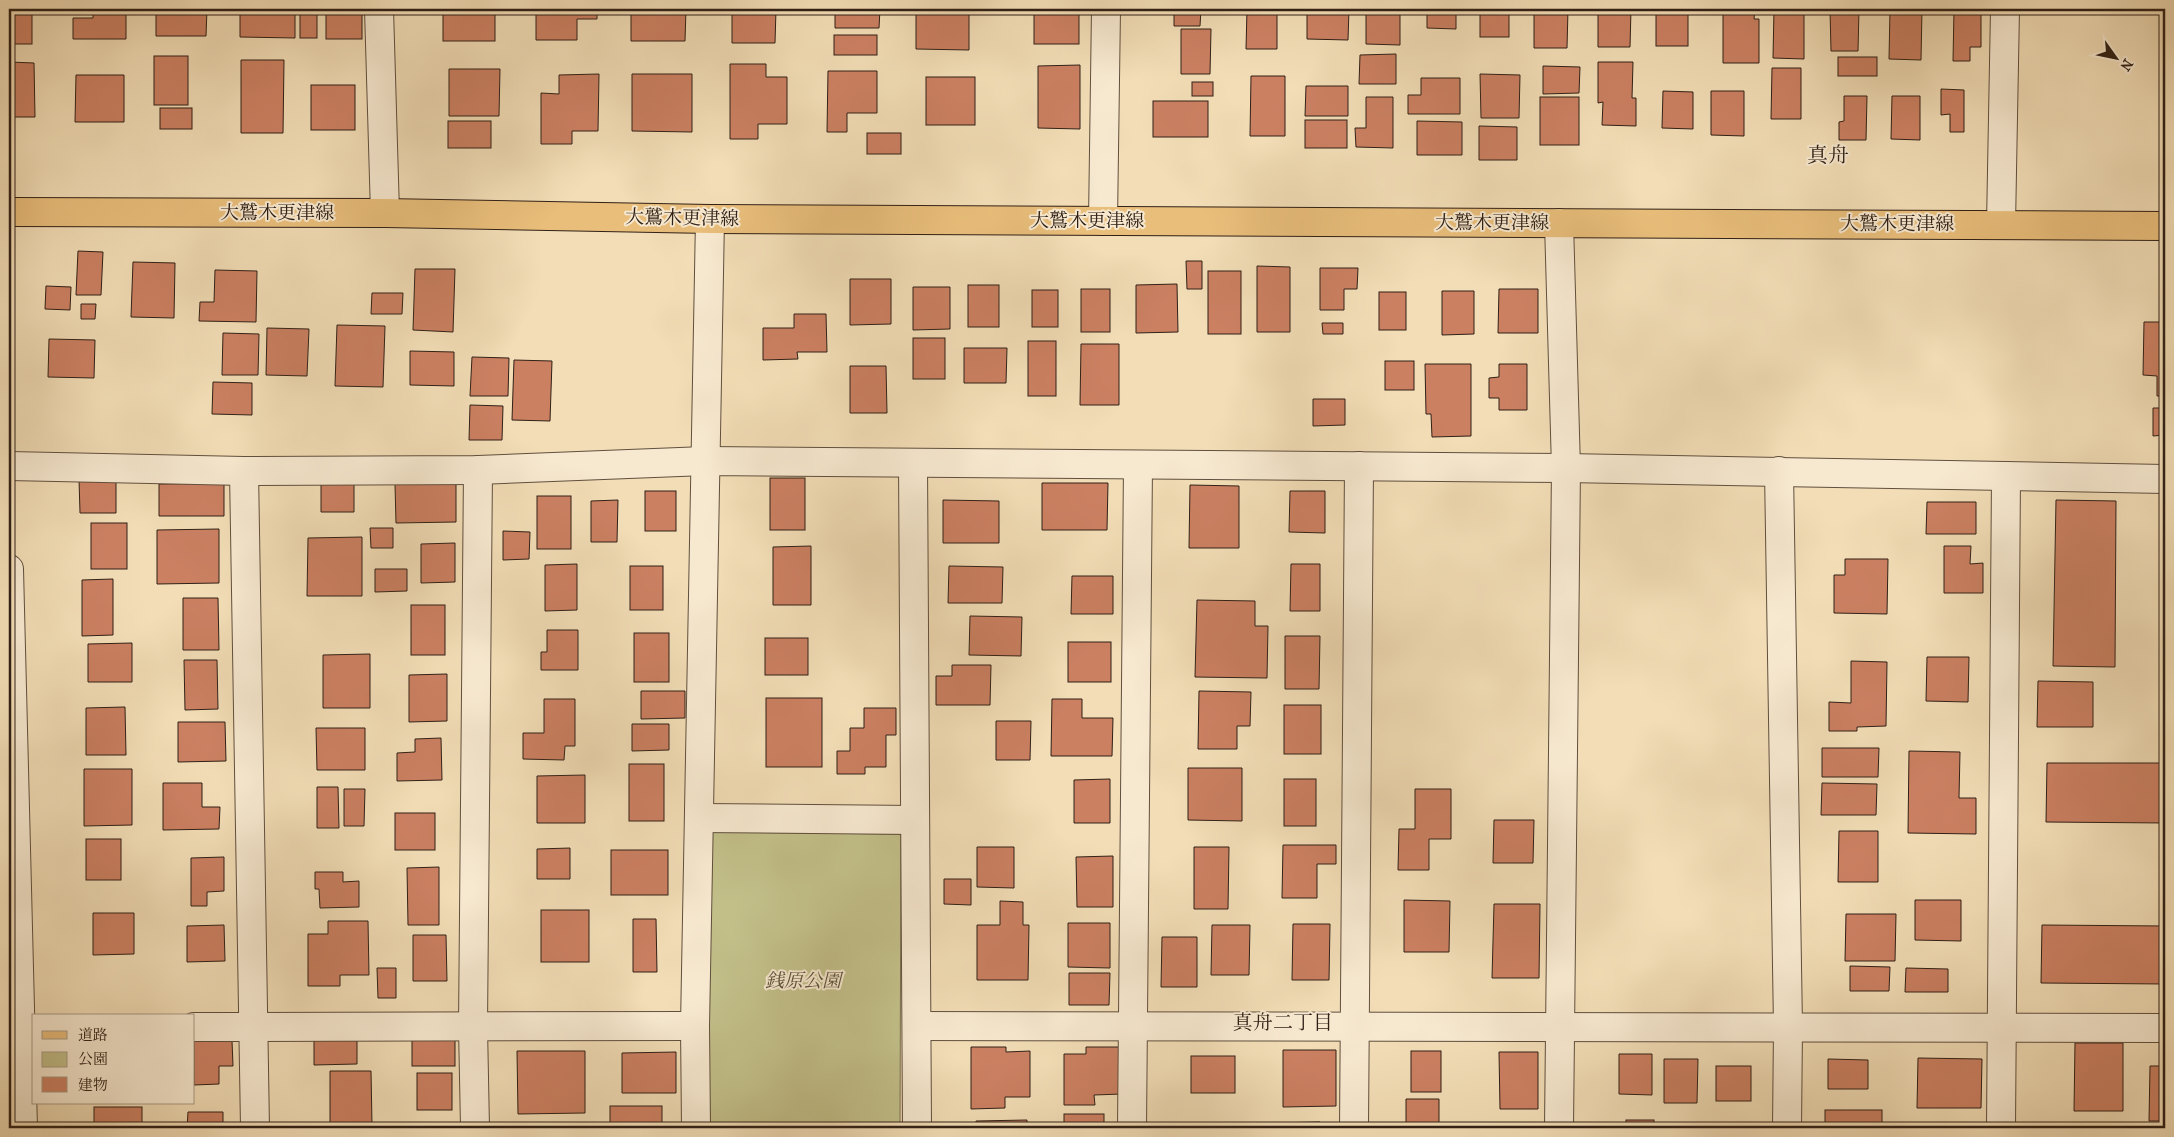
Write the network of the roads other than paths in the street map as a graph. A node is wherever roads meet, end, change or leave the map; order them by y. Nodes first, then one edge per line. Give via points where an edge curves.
1 (379, 9) edge
2 (1106, 9) edge
3 (2005, 9) edge
4 (9, 212) edge
5 (385, 214) junction
6 (710, 219) junction
7 (1103, 221) junction
8 (1559, 223) junction
9 (2001, 224) junction
10 (2165, 226) edge
11 (705, 461) junction
12 (913, 463) junction
13 (1138, 465) junction
14 (9, 466) edge
15 (1359, 466) junction
16 (1566, 468) junction
17 (244, 470) junction
18 (478, 470) junction
19 (1779, 472) junction
20 (2006, 476) junction
21 (2165, 479) edge
22 (9, 569) edge
23 (699, 818) junction
24 (915, 820) junction
25 (695, 1026) junction
26 (918, 1026) junction
27 (21, 1027) edge
28 (195, 1027) edge
29 (253, 1027) junction
30 (473, 1027) junction
31 (1133, 1027) junction
32 (1356, 1027) junction
33 (1559, 1027) junction
34 (1788, 1027) junction
35 (2165, 1028) edge
36 (2003, 1029) junction
37 (23, 1128) edge
38 (255, 1128) edge
39 (475, 1128) edge
40 (696, 1128) edge
41 (917, 1128) edge
42 (1132, 1128) edge
43 (1354, 1128) edge
44 (1559, 1128) edge
45 (1787, 1128) edge
46 (2001, 1128) edge

1 - 5 street
2 - 7 street
3 - 9 street
4 - 5 main road, 大鷲木更津線
5 - 6 main road, 大鷲木更津線
6 - 7 main road, 大鷲木更津線
6 - 11 street
7 - 8 main road, 大鷲木更津線
8 - 9 main road, 大鷲木更津線
8 - 16 street
9 - 10 main road, 大鷲木更津線
11 - 12 street
11 - 18 street
11 - 23 street
12 - 13 street
12 - 24 street
13 - 15 street
13 - 31 street
14 - 17 street
15 - 16 street
15 - 32 street
16 - 19 street
16 - 33 street
17 - 18 street
17 - 29 street
18 - 30 street
19 - 20 street
19 - 34 street
20 - 21 street
20 - 36 street
22 - 27 street
23 - 24 street
23 - 25 street
24 - 26 street
25 - 30 street
25 - 40 street
26 - 31 street
26 - 41 street
27 - 37 street
28 - 29 street
29 - 30 street
29 - 38 street
30 - 39 street
31 - 32 street
31 - 42 street
32 - 33 street
32 - 43 street
33 - 34 street
33 - 44 street
34 - 36 street
34 - 45 street
35 - 36 street
36 - 46 street

